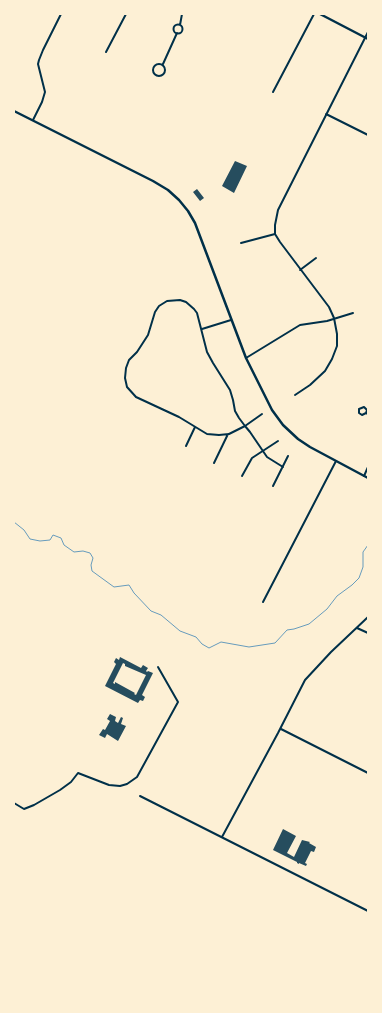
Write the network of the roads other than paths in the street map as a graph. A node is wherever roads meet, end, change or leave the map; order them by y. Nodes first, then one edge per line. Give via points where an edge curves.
1 (62, 14) edge
2 (126, 14) edge
3 (182, 14) edge
4 (314, 14) edge
5 (320, 14) edge
6 (180, 25) junction
7 (368, 32) edge
8 (177, 33) junction
9 (367, 38) edge
10 (106, 52) dead end
11 (162, 65) junction
12 (273, 92) dead end
13 (14, 111) edge
14 (326, 114) junction
15 (33, 120) junction
16 (368, 135) edge
17 (275, 234) junction
18 (241, 243) dead end
19 (316, 258) dead end
20 (300, 270) junction
21 (353, 313) dead end
22 (334, 318) junction
23 (231, 320) junction
24 (202, 329) junction
25 (246, 358) junction
26 (295, 395) dead end
27 (367, 413) edge
28 (262, 414) dead end
29 (245, 426) junction
30 (195, 427) junction
31 (228, 434) junction
32 (278, 441) dead end
33 (186, 446) dead end
34 (262, 451) junction
35 (288, 456) dead end
36 (336, 461) junction
37 (214, 463) dead end
38 (283, 467) junction
39 (368, 467) edge
40 (242, 476) dead end
41 (364, 476) junction
42 (368, 478) edge
43 (273, 486) dead end
44 (262, 602) dead end
45 (368, 618) edge
46 (357, 628) junction
47 (368, 633) edge
48 (158, 667) dead end
49 (281, 729) junction
50 (368, 773) edge
51 (140, 796) dead end
52 (15, 804) edge
53 (222, 837) junction
54 (368, 911) edge

1 - 15 street via 39,60 46,92
2 - 10 street
3 - 6 street
4 - 12 street
5 - 9 main road
6 - 8 street via 182,29
6 - 8 street via 174,27
7 - 9 street
8 - 11 street
9 - 14 street
11 - 11 street via 154,67 155,74 164,74 165,68
13 - 15 main road
14 - 16 street
14 - 17 street via 278,210
15 - 23 main road via 153,181 179,200 195,223
17 - 18 street
17 - 20 street
19 - 20 street
20 - 22 street via 329,307
21 - 22 street
22 - 25 street via 300,325
22 - 26 street via 337,346 332,359 325,371
23 - 24 street
23 - 25 main road
24 - 29 street via 209,357 226,383 235,411
24 - 30 street via 197,313 186,302 175,300 162,304 156,310 148,335 130,360 125,378 127,387 136,397
25 - 36 main road via 272,410 290,433
27 - 27 street via 364,407 359,410 360,414
28 - 29 street
29 - 31 street
29 - 34 street
30 - 31 street via 207,434
30 - 33 street
31 - 37 street
32 - 34 street
34 - 38 street via 266,457
34 - 40 street via 252,458
35 - 38 street
36 - 41 main road
36 - 44 street
38 - 43 street
39 - 41 street
41 - 42 main road
45 - 46 street
46 - 47 street
46 - 49 street via 305,680
48 - 52 street via 178,702 137,777 120,786 108,785 78,773 71,782 34,805 24,809
49 - 50 street
49 - 53 street
51 - 53 street
53 - 54 street

